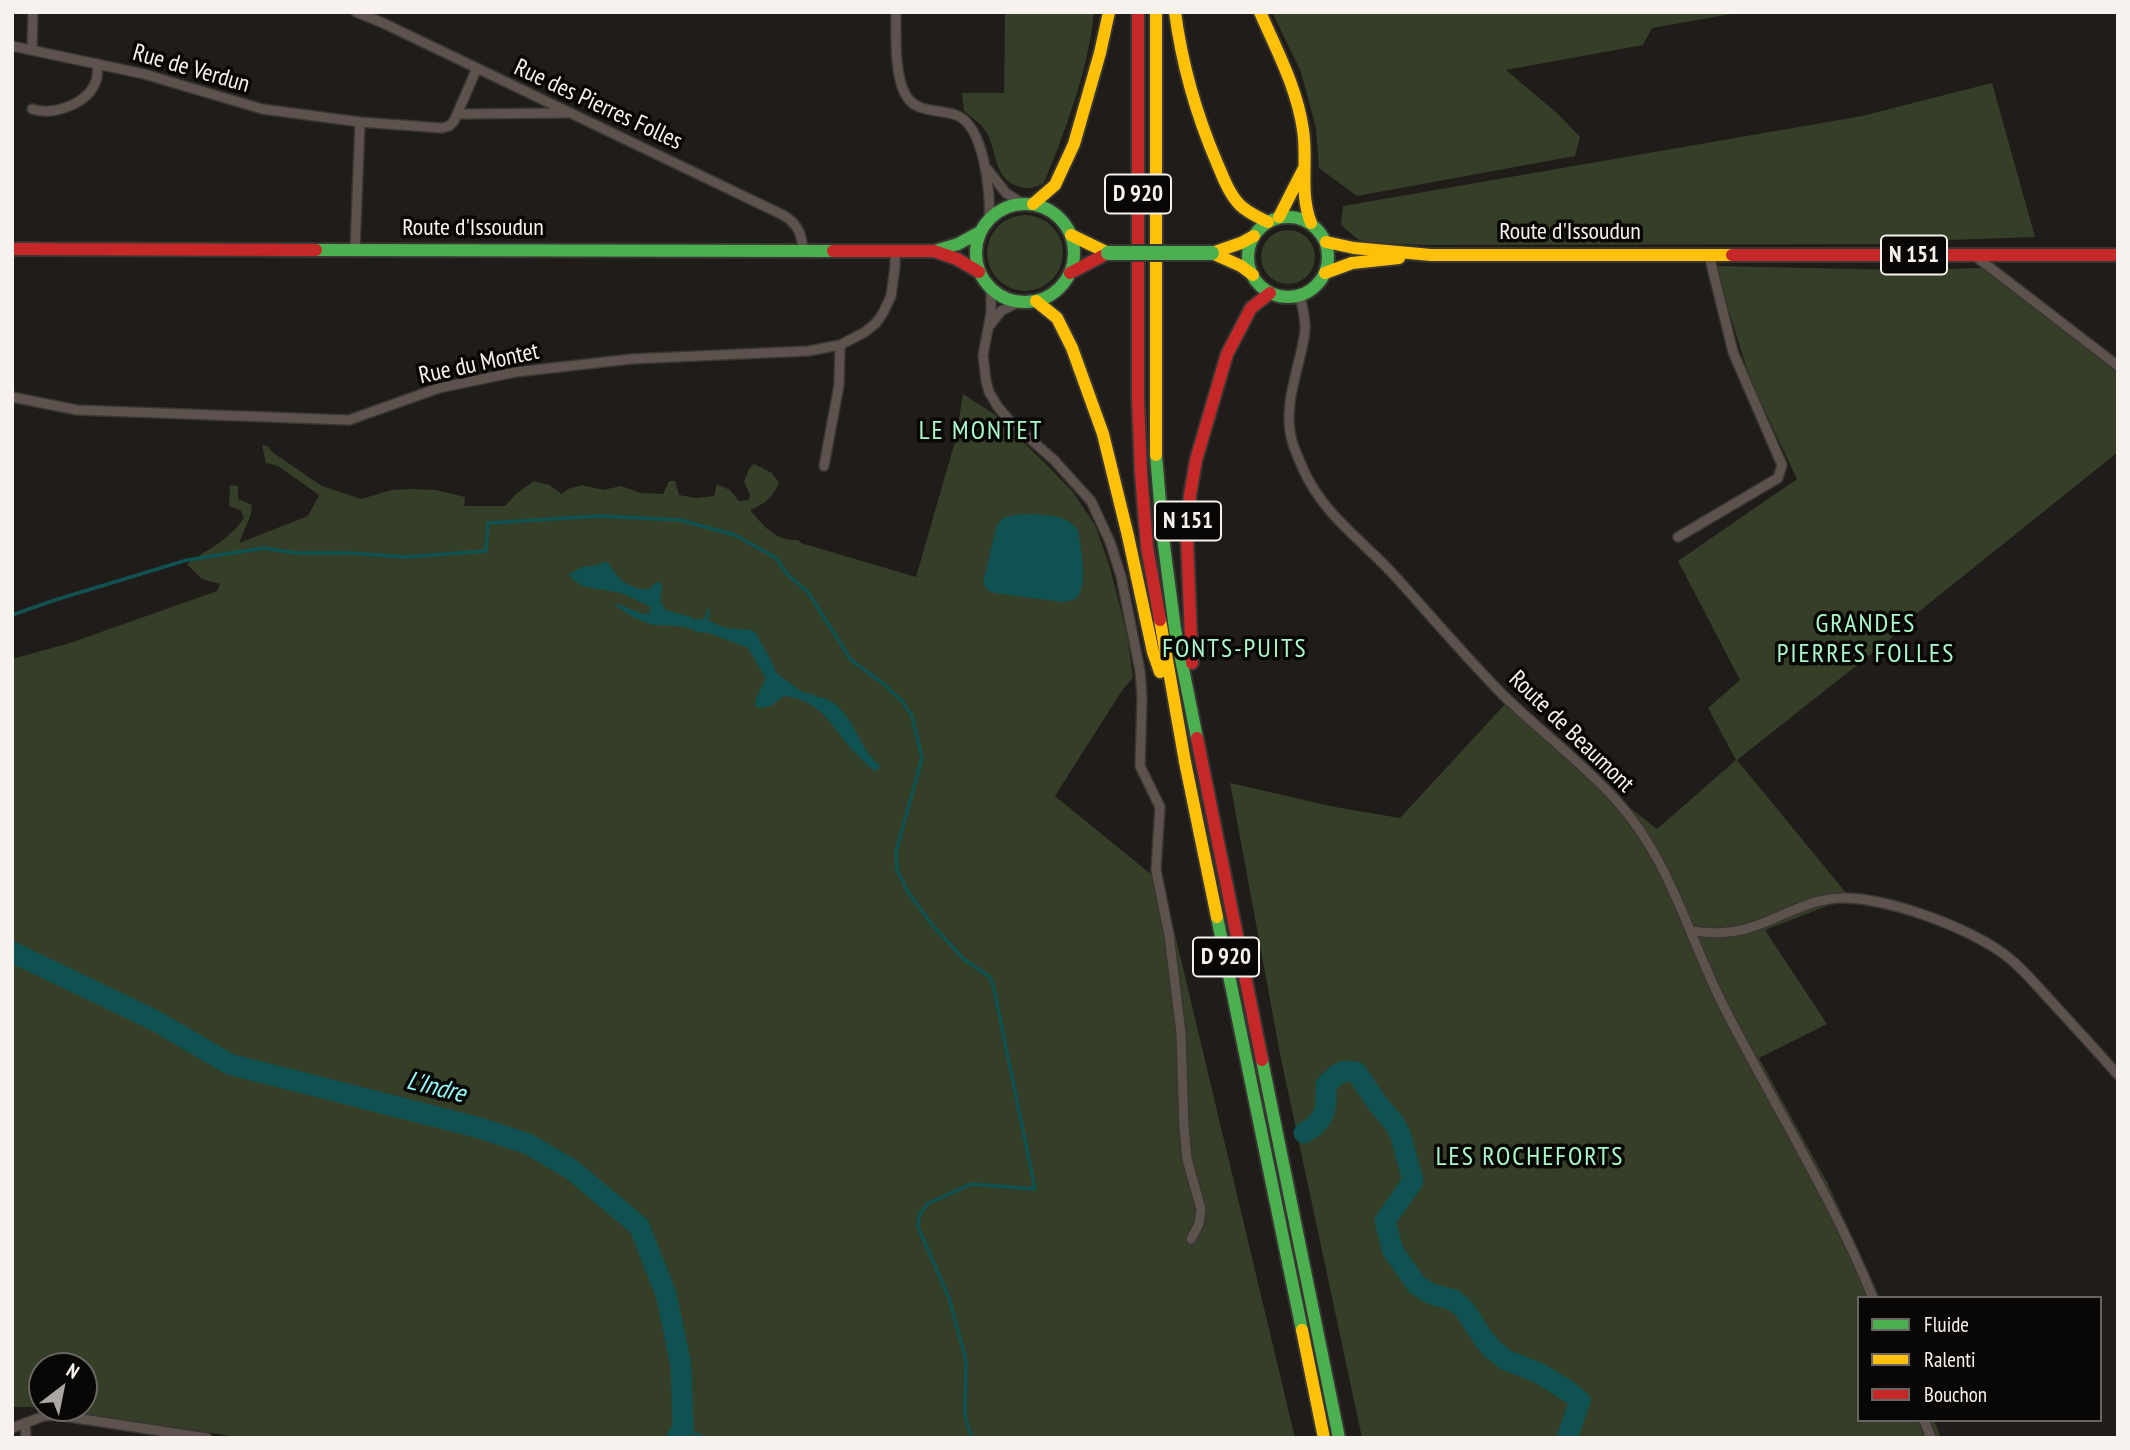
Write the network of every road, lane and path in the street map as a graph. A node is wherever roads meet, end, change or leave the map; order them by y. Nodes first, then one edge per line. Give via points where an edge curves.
1 (33, 12) edge
2 (356, 12) edge
3 (896, 12) edge
4 (1109, 12) edge
5 (1138, 12) edge
6 (1156, 12) edge
7 (1175, 12) edge
8 (1260, 12) edge
9 (371, 15) edge
10 (12, 46) edge
11 (32, 49) junction
12 (98, 64) junction
13 (477, 68) junction
14 (32, 109) dead end
15 (573, 113) junction
16 (457, 114) junction
17 (360, 122) junction
18 (985, 166) junction
19 (1303, 170) junction
20 (1028, 203) junction
21 (989, 218) junction
22 (1274, 220) junction
23 (1311, 223) junction
24 (980, 232) junction
25 (1071, 235) junction
26 (1254, 236) junction
27 (1325, 242) junction
28 (12, 248) edge
29 (355, 250) junction
30 (803, 251) junction
31 (895, 251) junction
32 (928, 251) junction
33 (1108, 253) junction
34 (1212, 253) junction
35 (1431, 255) junction
36 (1710, 255) junction
37 (1974, 255) junction
38 (2118, 256) edge
39 (979, 272) junction
40 (1070, 273) junction
41 (1325, 273) junction
42 (1252, 275) junction
43 (991, 289) junction
44 (1270, 293) junction
45 (1300, 295) junction
46 (1037, 301) junction
47 (1019, 302) junction
48 (987, 332) junction
49 (840, 345) junction
50 (2118, 366) edge
51 (12, 397) edge
52 (824, 466) dead end
53 (1678, 537) dead end
54 (1178, 722) junction
55 (1204, 769) junction
56 (1691, 931) junction
57 (2118, 1075) edge
58 (1191, 1239) dead end
59 (1872, 1296) edge
60 (25, 1423) junction
61 (12, 1427) edge
62 (178, 1435) edge
63 (26, 1438) edge
64 (206, 1438) edge
65 (1324, 1438) edge
66 (1339, 1438) edge

1 - 11 street
2 - 9 street, Rue des Pierres Folles
3 - 18 street via 897,55 906,96 922,108 962,118 972,130
4 - 20 main road via 1074,144 1055,185
5 - 54 main road, D 920 via 1141,474 1147,547
6 - 55 main road, D 920 via 1156,456 1175,629
7 - 22 main road via 1185,76 1203,133 1227,186 1252,215
8 - 19 main road via 1287,71 1300,115
9 - 13 street, Rue des Pierres Folles
10 - 11 street, Rue de Verdun
11 - 12 street, Rue de Verdun
12 - 14 street via 96,82 78,102 50,111
12 - 17 street, Rue de Verdun via 262,109
13 - 15 street, Rue des Pierres Folles
13 - 16 street
15 - 16 street, Rue de Verdun
15 - 30 street, Rue des Pierres Folles via 783,215 798,229
16 - 17 street, Rue de Verdun via 444,128
17 - 29 street
18 - 20 street via 1013,199
18 - 21 street
19 - 22 main road
19 - 23 main road via 1306,214
20 - 21 main road via 1004,207
20 - 25 main road via 1063,220
21 - 24 main road
22 - 23 main road via 1297,218
22 - 26 main road
23 - 27 main road
24 - 32 main road, Route d'Issoudun via 958,244
24 - 39 main road via 975,252
25 - 33 main road
25 - 40 main road via 1074,261
26 - 34 main road
26 - 42 main road via 1248,262
27 - 35 main road, Route d'Issoudun / N 151
27 - 41 main road
28 - 29 main road, Route d'Issoudun
29 - 30 main road, Route d'Issoudun
30 - 31 main road, Route d'Issoudun
31 - 32 main road, Route d'Issoudun
31 - 49 street, Rue du Montet via 892,288 883,313 865,332
32 - 39 main road, Route d'Issoudun
33 - 34 main road, bridge
33 - 40 main road
34 - 42 main road
35 - 36 main road, Route d'Issoudun / N 151
35 - 41 main road, Route d'Issoudun / N 151 via 1352,264
36 - 37 main road, N 151
36 - 53 street via 1733,352 1782,465 1778,478
37 - 38 main road, N 151
37 - 50 street
39 - 43 main road
40 - 46 main road via 1057,291
41 - 45 main road via 1319,283
42 - 44 main road
43 - 47 main road
43 - 48 street
44 - 45 main road
44 - 55 main road, N 151 via 1251,308 1227,354 1190,495 1189,636 1204,730
45 - 56 street, Route de Beaumont via 1305,329 1290,397 1290,432 1321,502 1506,697 1620,804 1673,888
46 - 47 main road
46 - 54 main road, D 920 via 1057,318 1072,348 1103,434 1153,652
47 - 48 street via 998,315
48 - 58 street via 984,372 994,401 1091,501 1121,576 1140,671 1140,766 1160,807 1156,870 1181,1033 1187,1159 1201,1209
49 - 51 street, Rue du Montet via 516,372 439,388 349,420 76,410
49 - 52 street via 839,385
54 - 65 main road, D 920
55 - 66 main road, D 920
56 - 57 street via 1729,933 1842,898 1912,911 1962,930 2009,958
56 - 59 street, Route de Beaumont via 1722,1003
60 - 61 street
60 - 62 street via 56,1415
60 - 63 street
62 - 64 street

